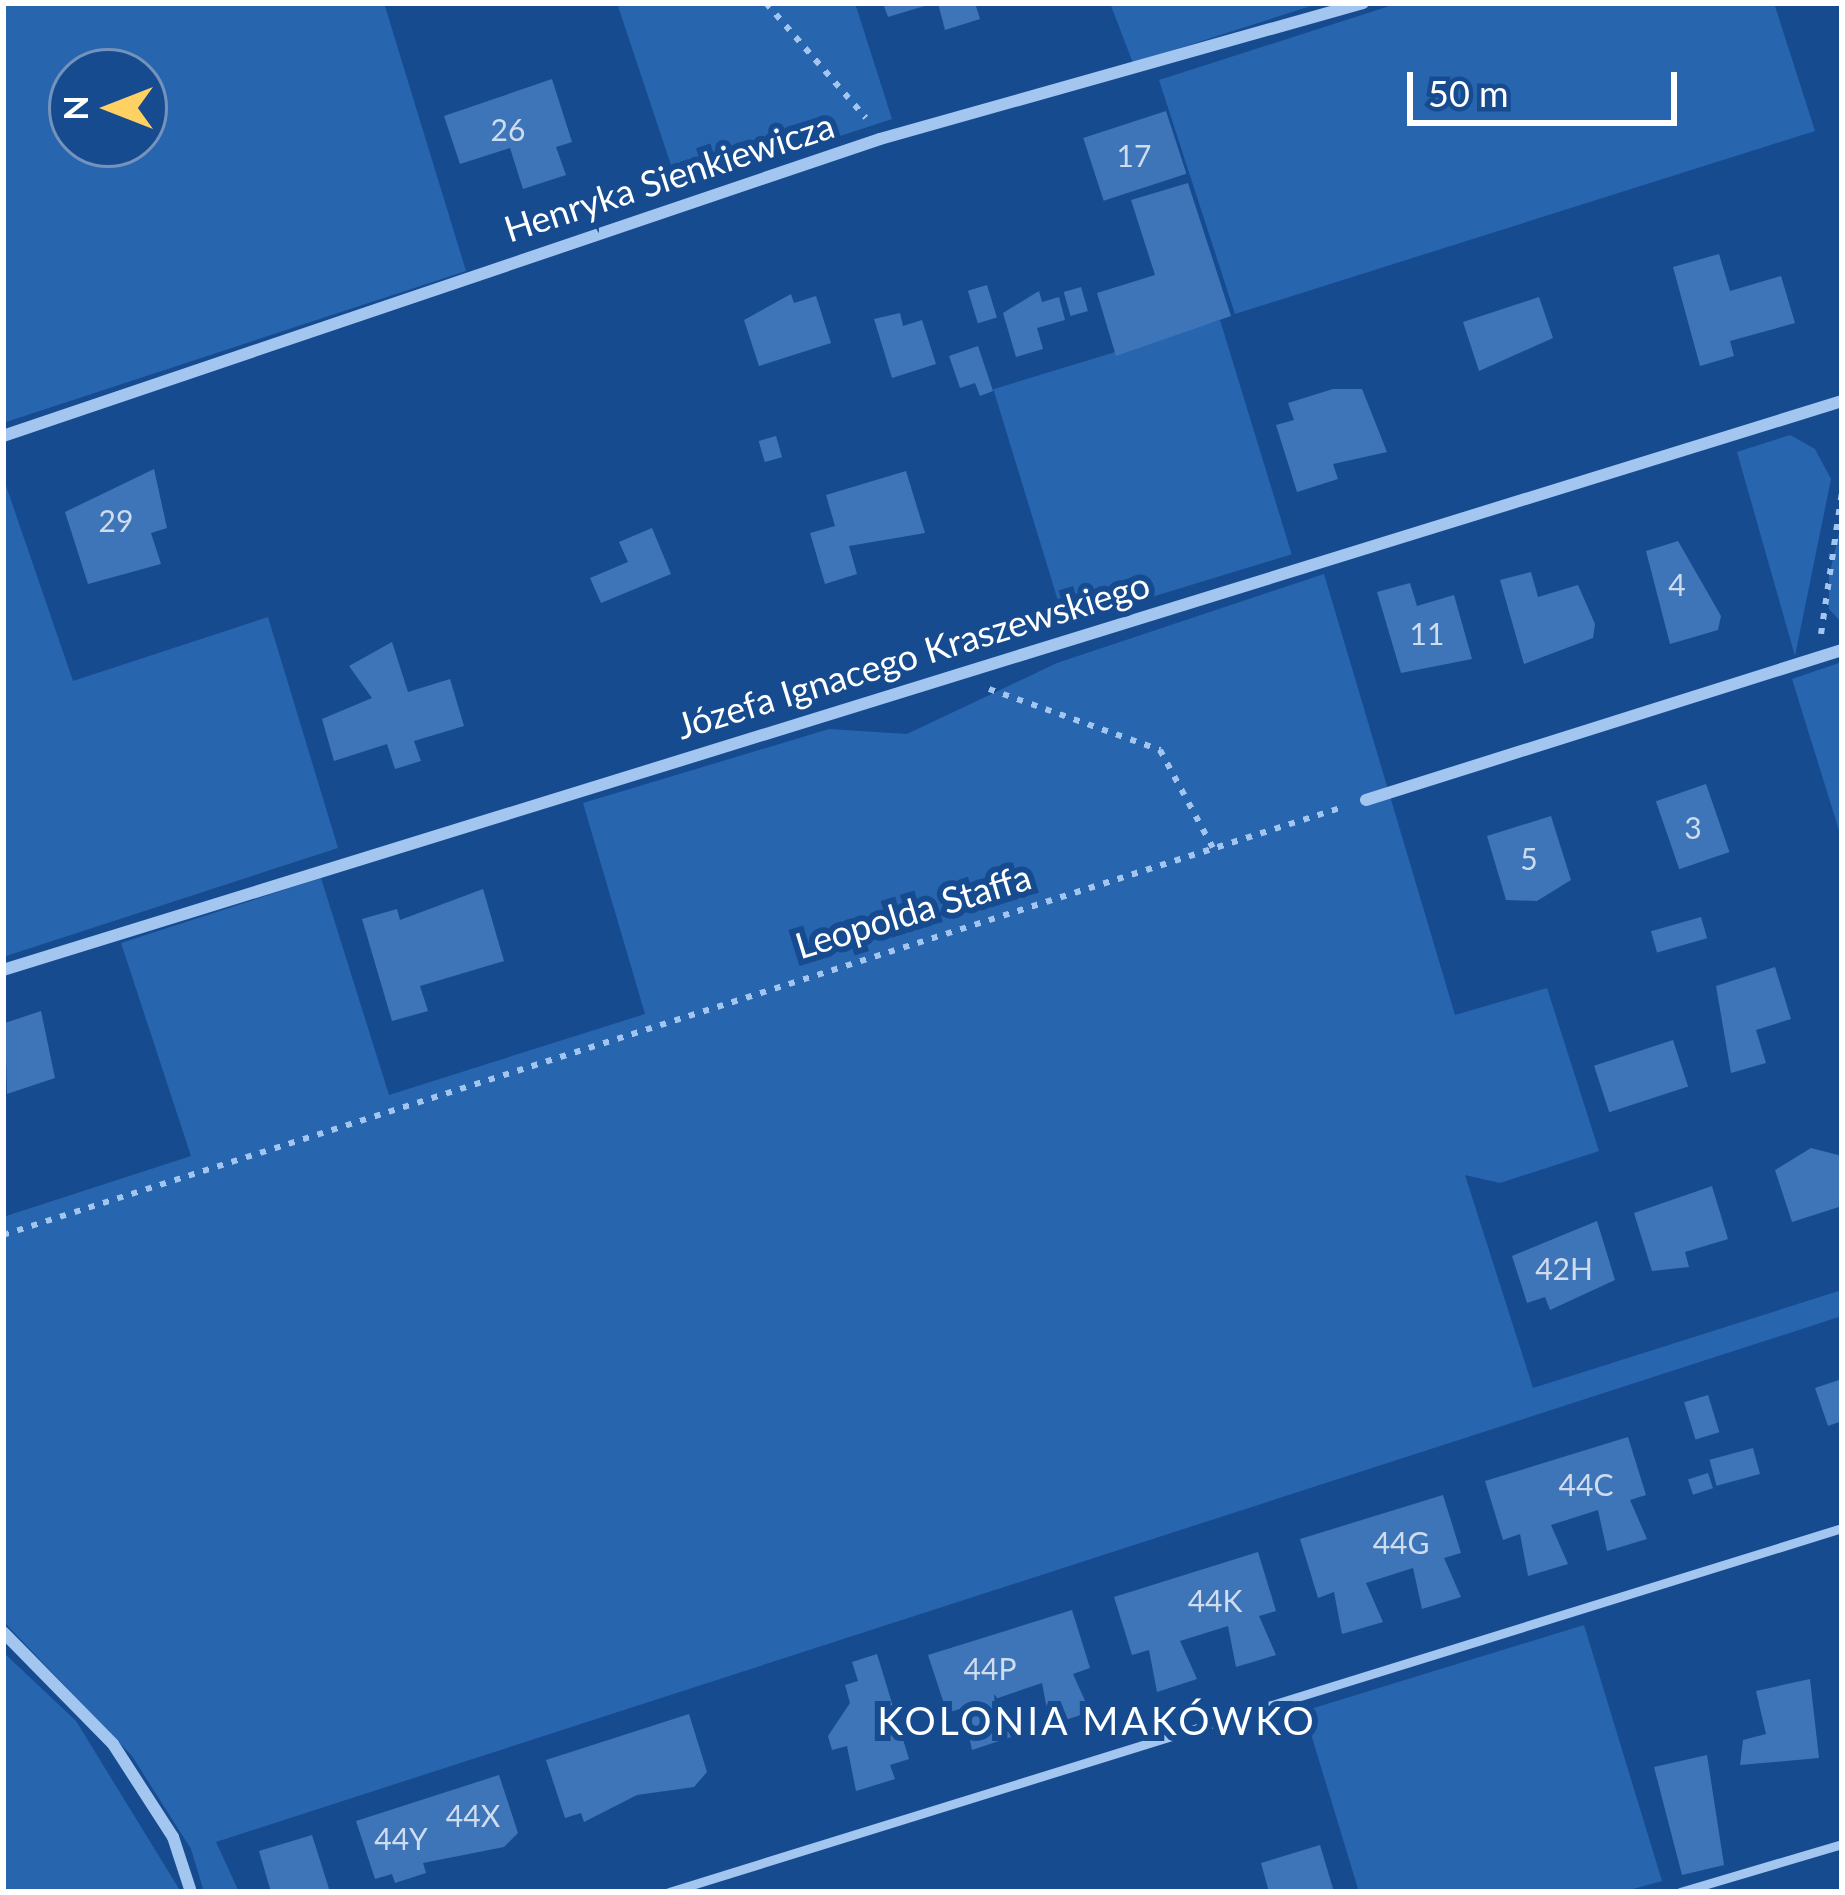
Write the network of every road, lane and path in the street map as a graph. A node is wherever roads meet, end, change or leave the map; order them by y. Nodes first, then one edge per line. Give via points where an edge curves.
1 (766, 3) edge
2 (1363, 3) edge
3 (880, 139) junction
4 (1842, 401) edge
5 (3, 436) edge
6 (1842, 491) edge
7 (1842, 650) edge
8 (1826, 656) junction
9 (975, 671) junction
10 (1366, 800) joint
11 (1213, 848) junction
12 (3, 970) edge
13 (3, 1235) edge
14 (1842, 1528) edge
15 (3, 1632) edge
16 (1842, 1844) edge
17 (191, 1892) edge
18 (669, 1892) edge
19 (1680, 1892) edge

1 - 3 path
2 - 3 street, Henryka Sienkiewicza
3 - 5 street, Henryka Sienkiewicza
4 - 9 street, Józefa Ignacego Kraszewskiego
6 - 8 path via 1820,588
7 - 8 street
8 - 10 street
9 - 11 path via 993,695 1160,749
9 - 12 street, Józefa Ignacego Kraszewskiego
10 - 11 path, Leopolda Staffa
11 - 13 path, Leopolda Staffa
14 - 18 lane
15 - 17 street via 113,1744 173,1837
16 - 19 lane

